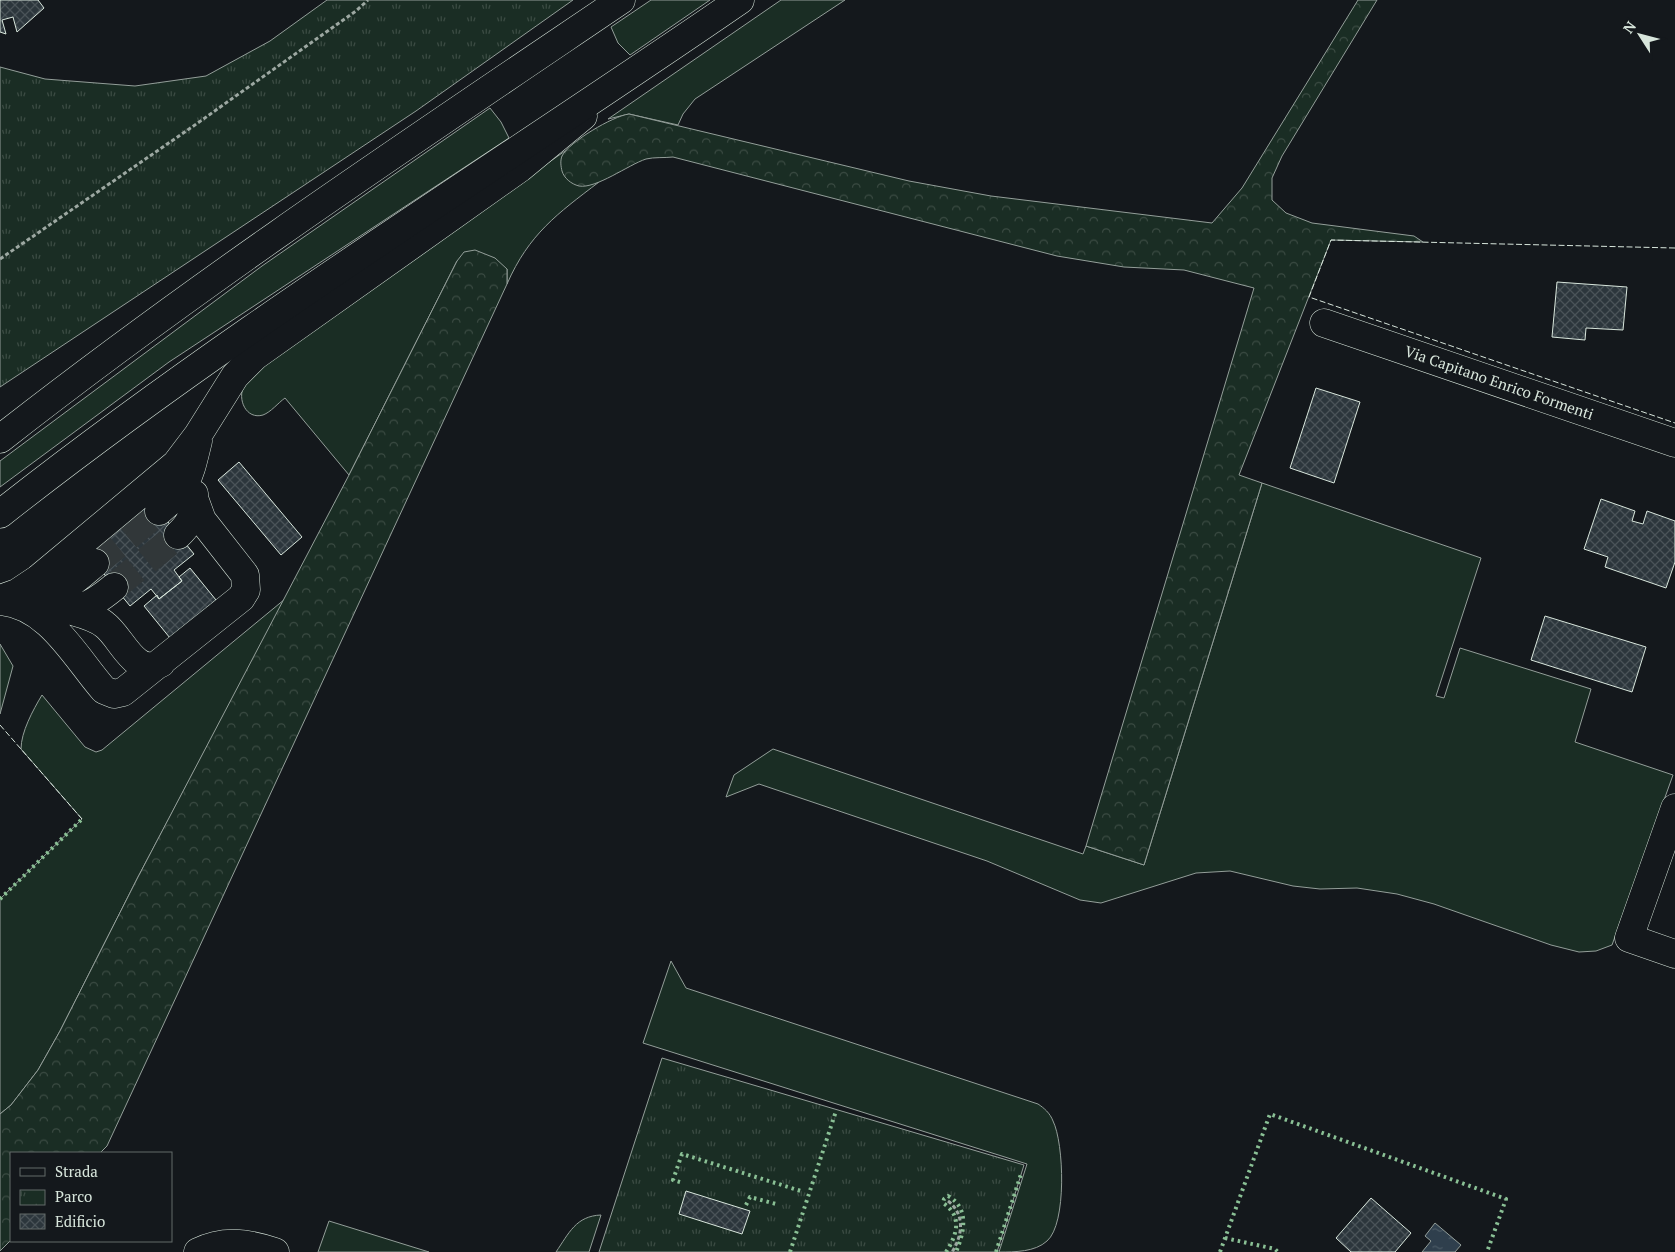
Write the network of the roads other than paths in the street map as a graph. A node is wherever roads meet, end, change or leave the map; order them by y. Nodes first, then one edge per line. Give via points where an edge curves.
1 (621, 0) edge
2 (740, 0) edge
3 (643, 67) junction
4 (1324, 324) dead end
5 (207, 418) junction
6 (0, 439) edge
7 (1675, 443) edge
8 (193, 464) junction
9 (194, 498) junction
10 (159, 511) tunnel mouth
11 (0, 514) edge
12 (178, 534) tunnel mouth
13 (96, 564) tunnel mouth
14 (114, 587) tunnel mouth
15 (28, 599) junction
16 (0, 600) edge
17 (61, 608) junction
18 (161, 663) junction
19 (1675, 808) edge
20 (1675, 954) edge
21 (198, 1252) edge
22 (275, 1252) edge

1 - 6 main road via 285,230 147,328
2 - 3 main road
3 - 5 main road via 520,168 266,346 235,376
3 - 11 main road via 224,346
4 - 7 main road, Via Capitano Enrico Formenti
5 - 8 main road
5 - 16 main road via 187,451 163,476 38,579
8 - 9 main road
8 - 10 main road via 184,487
9 - 12 main road via 190,520
9 - 18 main road via 202,520 245,575 248,585 241,598
13 - 15 main road via 60,591 44,598
14 - 17 main road via 83,608
15 - 16 main road
15 - 17 main road
16 - 18 main road via 22,606 49,624 109,692 123,692
17 - 18 main road via 103,624 138,663 147,667
19 - 20 main road via 1629,938
21 - 22 main road via 234,1243

